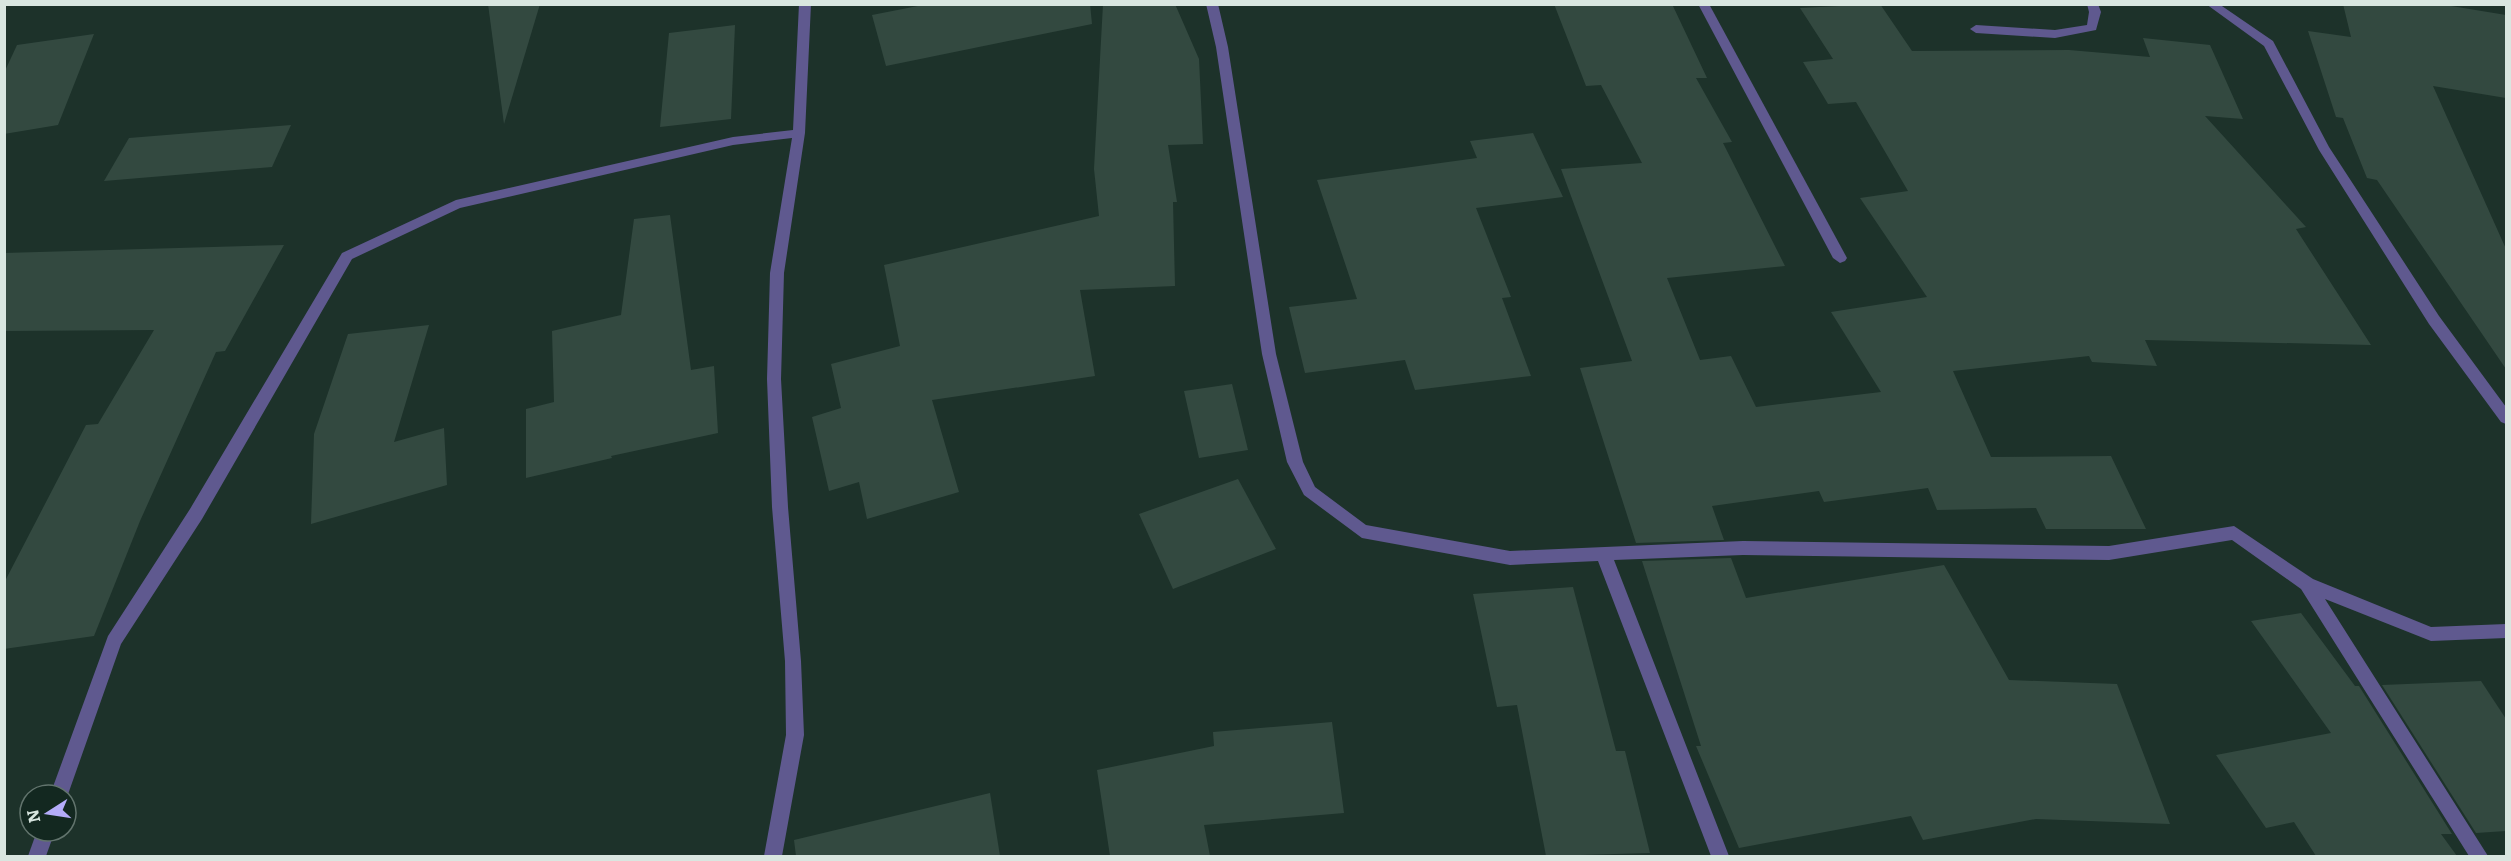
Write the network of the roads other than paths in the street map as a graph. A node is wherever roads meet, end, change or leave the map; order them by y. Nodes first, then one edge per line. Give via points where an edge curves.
1 (805, 4) edge
2 (1212, 4) edge
3 (1703, 4) edge
4 (2092, 4) edge
5 (2211, 4) edge
6 (1976, 29) dead end
7 (799, 133) junction
8 (1840, 258) dead end
9 (2506, 418) edge
10 (1603, 554) junction
11 (2307, 584) junction
12 (2506, 631) edge
13 (62, 783) edge
14 (773, 856) edge
15 (1720, 856) edge
16 (2479, 856) edge

1 - 7 street
2 - 10 street via 1269,354 1295,462 1308,491 1362,531 1510,558
3 - 8 street
4 - 6 street via 2092,28 2055,34
5 - 9 street via 2269,44 2323,147 2434,320
7 - 13 street via 733,141 456,204 347,256 196,514 114,640
7 - 14 street via 777,273 774,379 795,735
10 - 11 street via 1743,548 2109,553 2234,533
10 - 15 street
11 - 12 street via 2431,634
11 - 16 street

